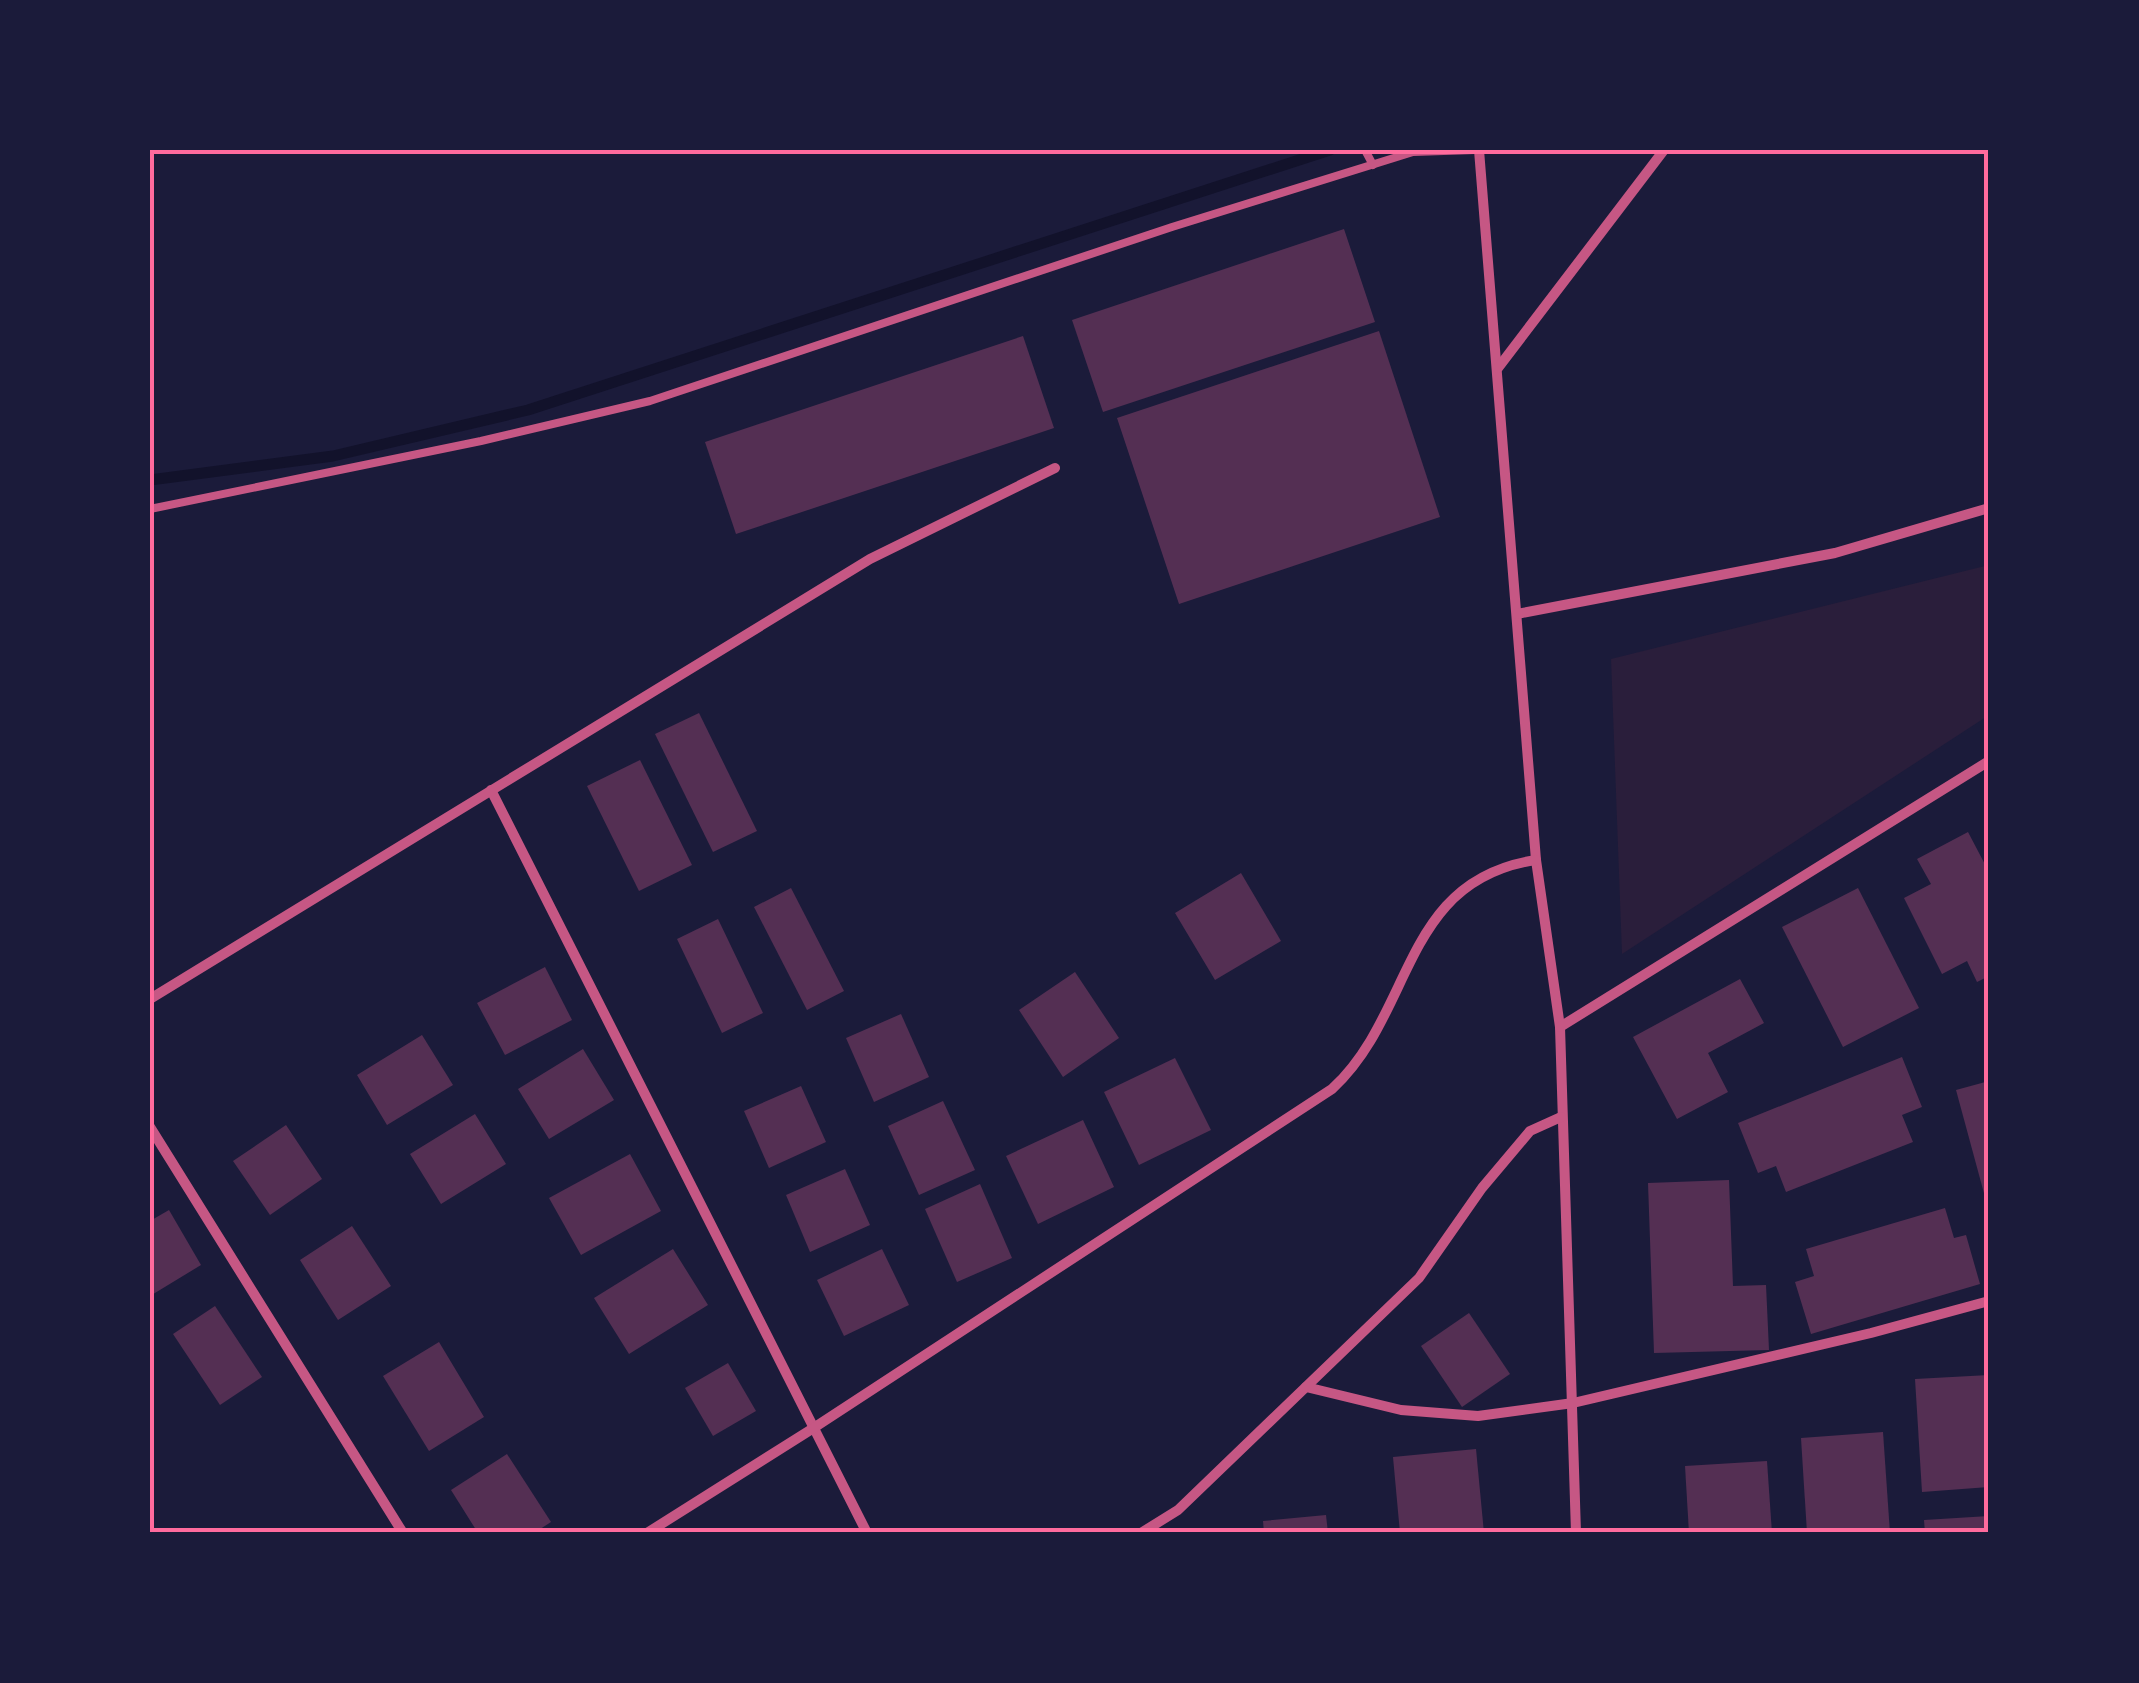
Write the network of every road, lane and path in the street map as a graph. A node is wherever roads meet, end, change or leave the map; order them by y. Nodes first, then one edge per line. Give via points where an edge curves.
1 (1365, 150) edge
2 (1477, 150) edge
3 (1664, 150) edge
4 (1372, 165) junction
5 (1498, 368) junction
6 (1055, 468) dead end
7 (1989, 508) edge
8 (150, 509) edge
9 (1516, 614) junction
10 (1989, 761) edge
11 (491, 790) junction
12 (1536, 860) junction
13 (150, 998) edge
14 (1560, 1027) junction
15 (1561, 1117) junction
16 (150, 1127) edge
17 (1989, 1301) edge
18 (1306, 1387) junction
19 (1573, 1404) junction
20 (812, 1429) junction
21 (404, 1533) edge
22 (647, 1533) edge
23 (867, 1533) edge
24 (1141, 1533) edge
25 (1576, 1533) edge

1 - 4 lane
2 - 4 lane via 1413,152
2 - 5 street
3 - 5 street
4 - 8 lane via 650,401
5 - 9 street
6 - 11 street via 870,559
7 - 9 street via 1835,553
9 - 12 street
10 - 14 street
11 - 13 street
11 - 20 street
12 - 14 street
12 - 20 street via 1480,876 1443,907 1370,1041 1332,1089
14 - 15 street
15 - 18 street via 1530,1130 1419,1278
15 - 19 street
16 - 21 street
17 - 19 street
18 - 19 street via 1401,1410 1478,1416
18 - 24 street via 1178,1510
19 - 25 street
20 - 22 street
20 - 23 street

